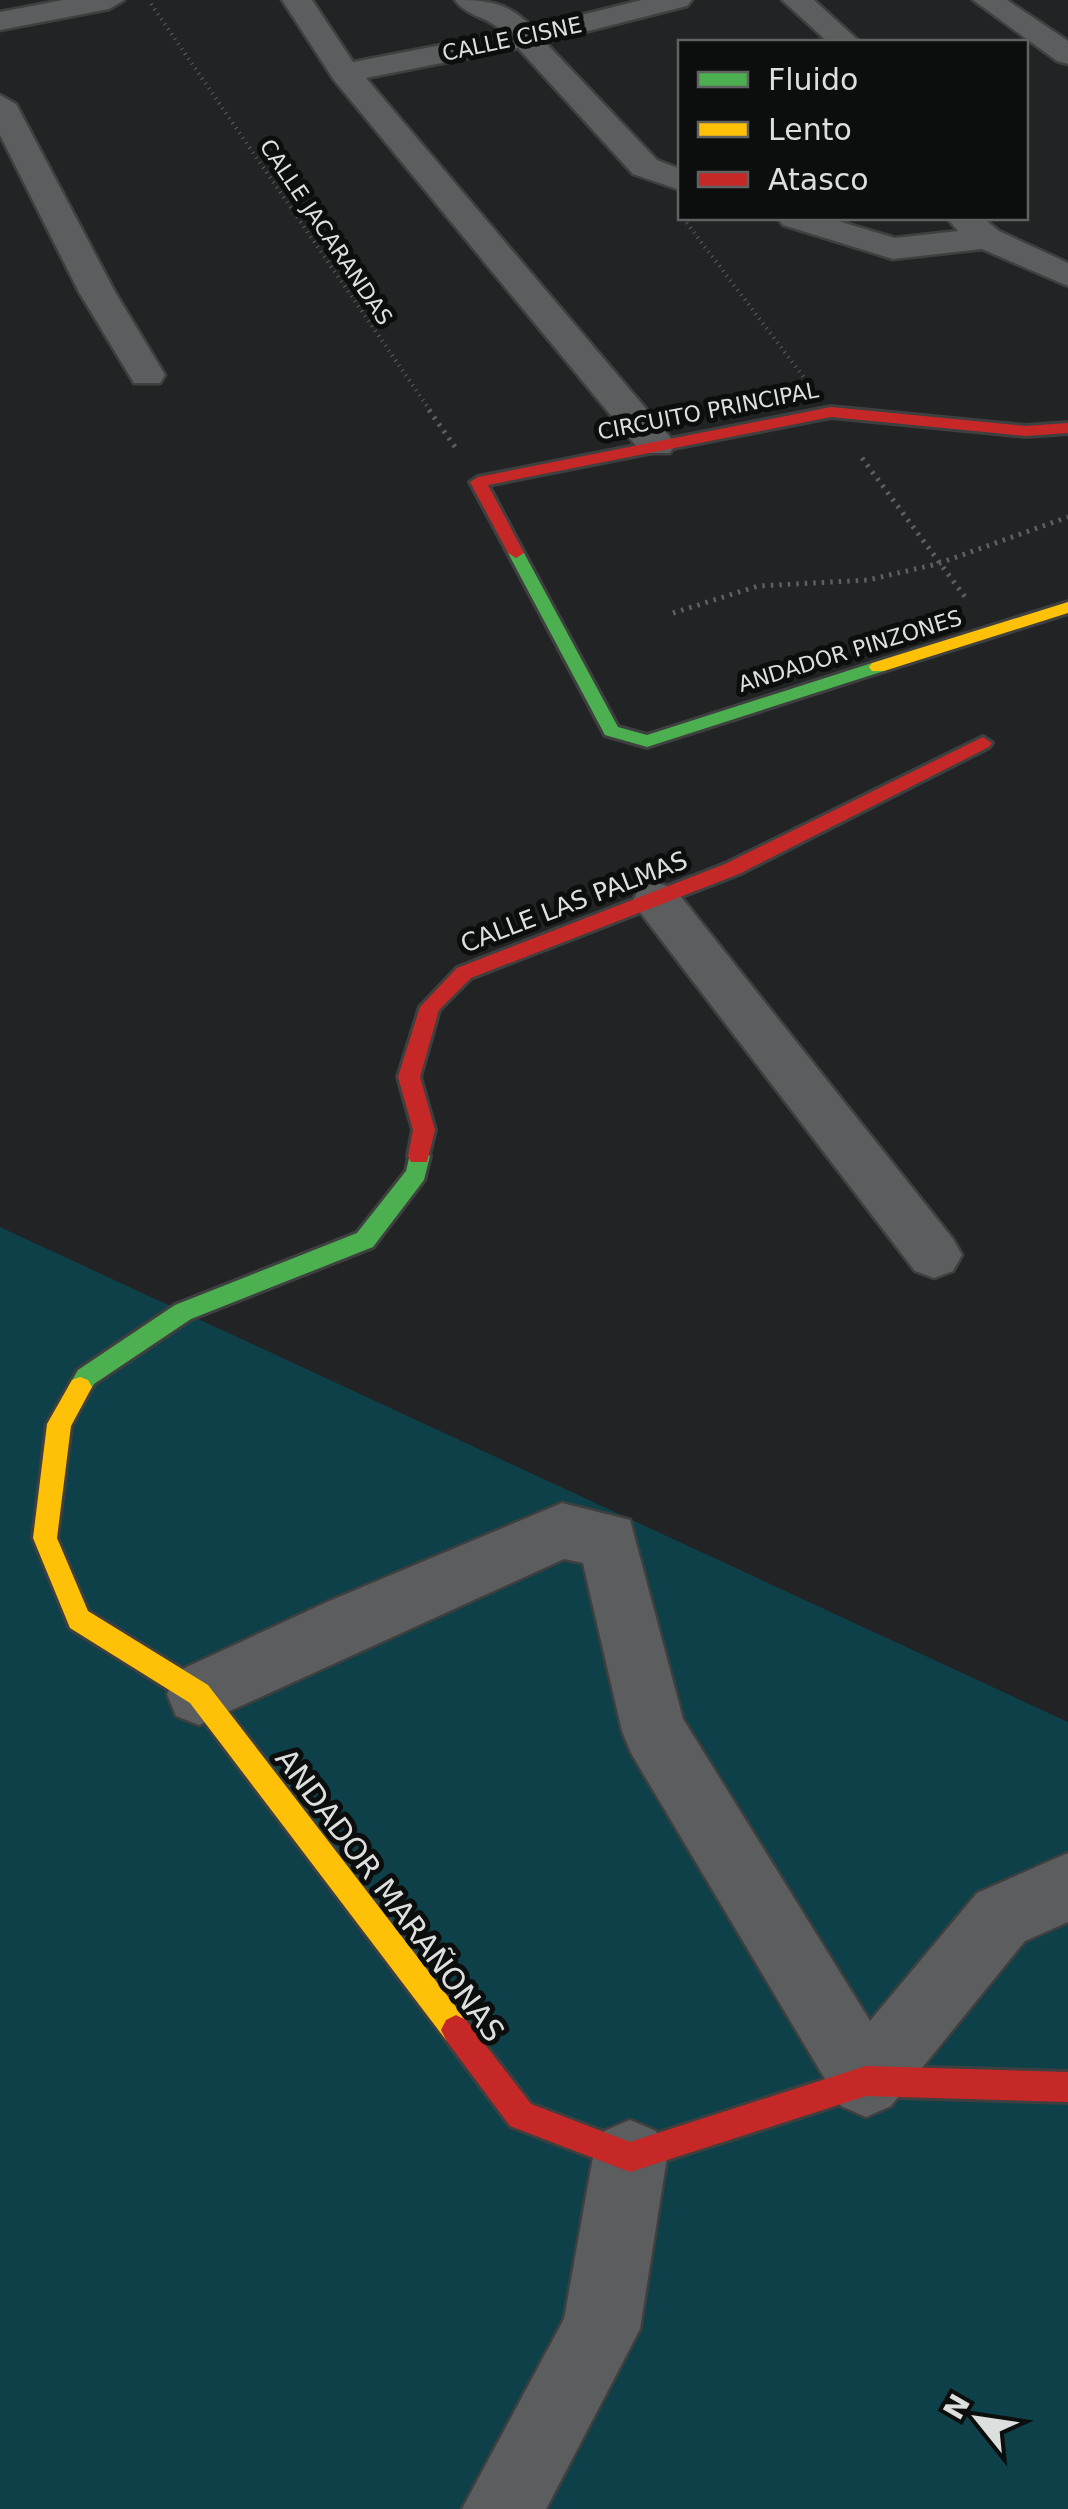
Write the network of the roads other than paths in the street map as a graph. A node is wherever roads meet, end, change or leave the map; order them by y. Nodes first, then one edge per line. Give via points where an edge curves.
1 (109, 0) edge
2 (297, 0) edge
3 (470, 0) edge
4 (797, 0) edge
5 (988, 0) edge
6 (663, 4) edge
7 (0, 21) edge
8 (673, 31) dead end
9 (525, 38) junction
10 (844, 40) edge
11 (1068, 56) edge
12 (345, 73) junction
13 (0, 104) edge
14 (678, 179) edge
15 (801, 220) edge
16 (975, 228) edge
17 (1068, 276) edge
18 (146, 375) dead end
19 (1068, 428) edge
20 (656, 445) junction
21 (1068, 608) edge
22 (647, 741) joint
23 (982, 744) dead end
24 (657, 900) junction
25 (934, 1255) dead end
26 (59, 1424) joint
27 (199, 1694) junction
28 (1068, 1887) edge
29 (866, 2081) junction
30 (1068, 2087) edge
31 (630, 2158) junction
32 (502, 2509) edge

1 - 7 street
2 - 12 street
3 - 9 street via 503,14
4 - 10 street
5 - 11 street
6 - 8 street
6 - 9 street, CALLE CISNE
9 - 12 street, CALLE CISNE
9 - 14 street via 645,167
12 - 20 street
13 - 18 street
15 - 16 street via 893,249
16 - 17 street
19 - 20 street, CIRCUITO PRINCIPAL via 830,412
20 - 22 street, CIRCUITO PRINCIPAL via 478,482 611,732
21 - 22 street, ANDADOR PINZONES
23 - 24 street, CALLE LAS PALMAS
24 - 25 street
24 - 26 street, CALLE LAS PALMAS via 464,973 430,1008 409,1077 424,1130 416,1174 365,1240 183,1312 86,1377
26 - 27 street, ANDADOR MARAÑONAS via 46,1538 79,1619
27 - 29 street via 562,1532 608,1540 654,1731
27 - 31 street, ANDADOR MARAÑONAS via 521,2115
28 - 29 street via 1001,1916
29 - 30 street
29 - 31 street
31 - 32 street via 601,2329

